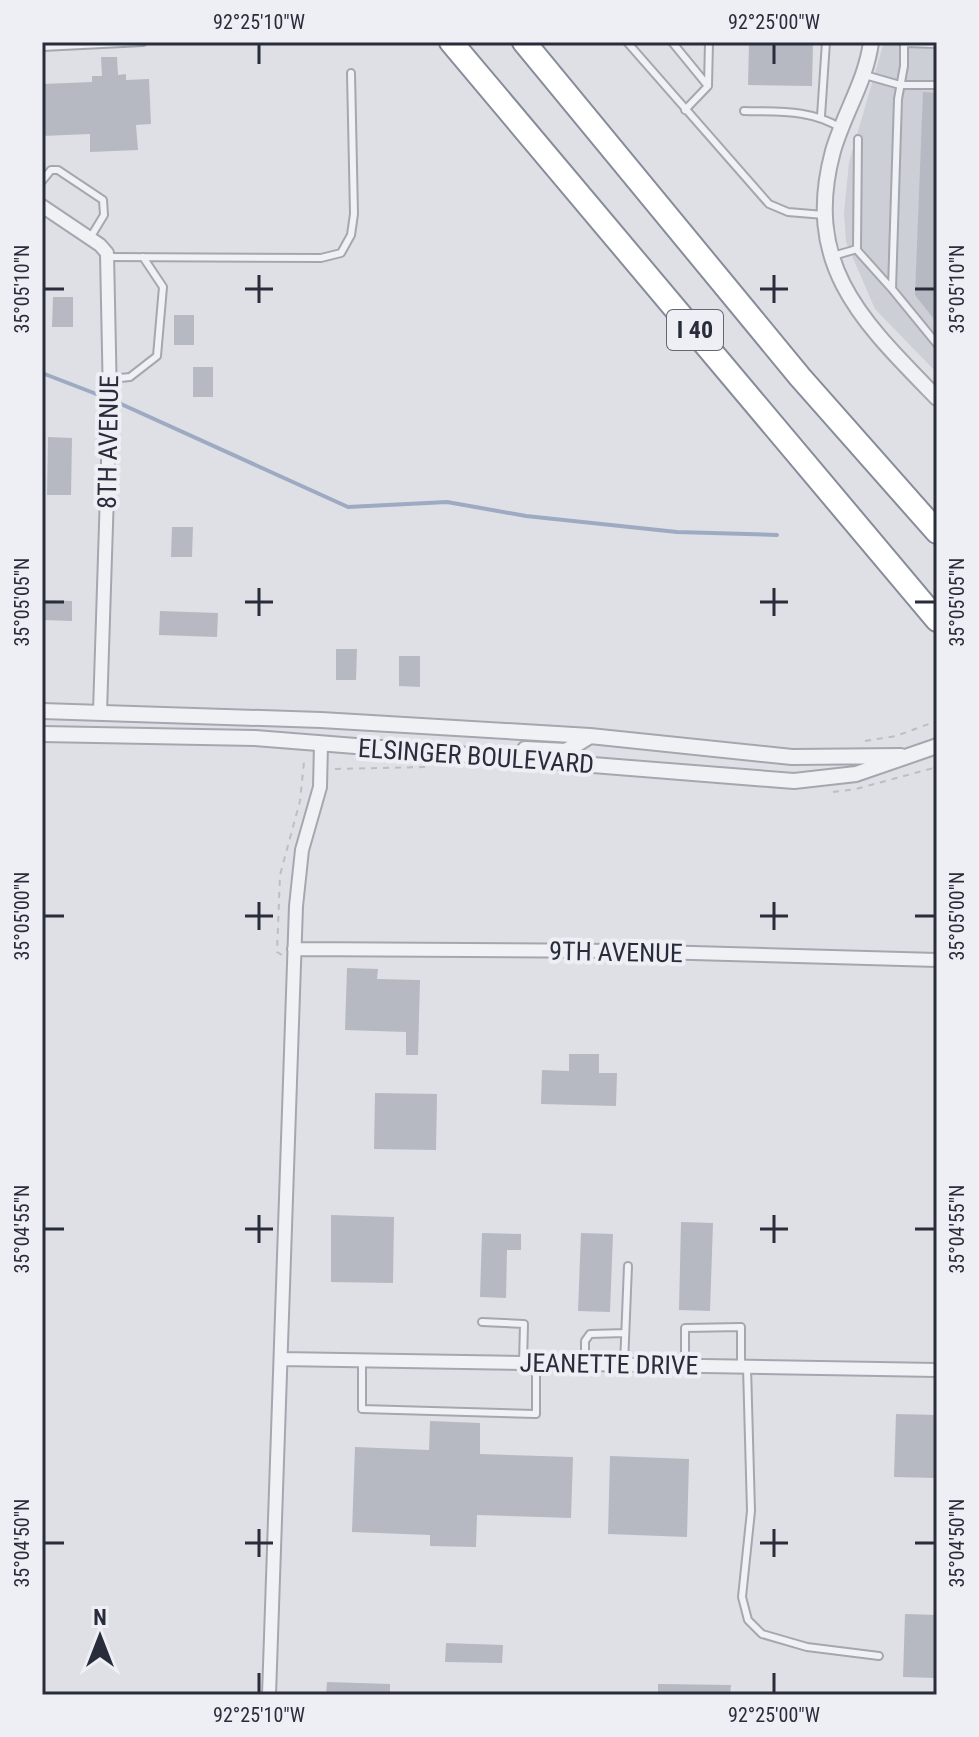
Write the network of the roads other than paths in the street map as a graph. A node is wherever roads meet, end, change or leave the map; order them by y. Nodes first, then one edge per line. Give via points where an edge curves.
1 (143, 42) edge
2 (451, 42) edge
3 (524, 42) edge
4 (627, 42) edge
5 (672, 42) edge
6 (709, 42) edge
7 (826, 42) edge
8 (871, 42) edge
9 (904, 42) edge
10 (937, 44) edge
11 (42, 47) edge
12 (351, 73) dead end
13 (865, 75) junction
14 (900, 85) junction
15 (937, 85) edge
16 (708, 86) junction
17 (685, 110) junction
18 (744, 111) dead end
19 (821, 116) junction
20 (841, 128) junction
21 (858, 139) dead end
22 (42, 181) edge
23 (42, 206) edge
24 (825, 215) junction
25 (90, 238) junction
26 (856, 249) junction
27 (107, 257) junction
28 (143, 257) junction
29 (830, 257) junction
30 (892, 289) junction
31 (937, 344) edge
32 (110, 379) junction
33 (937, 398) edge
34 (937, 532) edge
35 (937, 620) edge
36 (42, 711) edge
37 (100, 712) junction
38 (321, 720) junction
39 (42, 734) edge
40 (590, 736) junction
41 (321, 744) junction
42 (937, 746) edge
43 (462, 753) junction
44 (906, 755) junction
45 (294, 949) junction
46 (937, 960) edge
47 (628, 1266) dead end
48 (482, 1322) dead end
49 (625, 1333) junction
50 (281, 1359) junction
51 (362, 1360) junction
52 (529, 1363) junction
53 (585, 1364) junction
54 (624, 1365) junction
55 (685, 1366) junction
56 (744, 1367) junction
57 (937, 1370) edge
58 (879, 1656) dead end
59 (269, 1695) edge

1 - 11 lane
2 - 35 highway, I 40
3 - 34 highway, I 40 via 790,365
4 - 17 lane
5 - 16 lane
6 - 16 lane
7 - 19 lane
8 - 13 street
9 - 10 lane
9 - 14 lane
12 - 28 lane via 354,214 341,253 321,258
13 - 14 lane
13 - 20 street
14 - 15 lane
14 - 30 lane
16 - 17 lane
17 - 24 lane via 769,204 788,212
18 - 19 lane
19 - 20 lane
20 - 24 street via 826,185
21 - 26 lane
22 - 25 lane via 58,170 103,200 104,215
23 - 25 street
24 - 29 street
25 - 27 street
26 - 29 lane
26 - 30 lane
27 - 28 lane
27 - 32 street, 8TH AVENUE
28 - 32 lane via 163,287 157,356 130,377
29 - 33 street via 867,325
30 - 31 lane
32 - 37 street, 8TH AVENUE
36 - 37 street, ELSINGER BOULEVARD
37 - 38 street, ELSINGER BOULEVARD
38 - 40 street, ELSINGER BOULEVARD
38 - 41 street
39 - 41 street, ELSINGER BOULEVARD
40 - 43 street via 560,752 491,747
40 - 44 street, ELSINGER BOULEVARD via 792,757
41 - 43 street, ELSINGER BOULEVARD
41 - 45 street via 320,787 302,850
42 - 44 street, ELSINGER BOULEVARD
43 - 44 street, ELSINGER BOULEVARD via 794,781 856,774
45 - 46 street, 9TH AVENUE
45 - 50 street
47 - 49 lane
48 - 52 lane via 524,1324
49 - 53 lane via 590,1334
49 - 54 lane
50 - 51 street, JEANETTE DRIVE
50 - 59 street
51 - 52 street, JEANETTE DRIVE
51 - 52 lane via 362,1409 536,1414
52 - 53 street, JEANETTE DRIVE
53 - 54 street, JEANETTE DRIVE
54 - 55 street, JEANETTE DRIVE
55 - 56 street, JEANETTE DRIVE
55 - 56 lane via 685,1328 741,1327
56 - 57 street, JEANETTE DRIVE
56 - 58 lane via 751,1511 742,1597 748,1620 762,1634 807,1647

